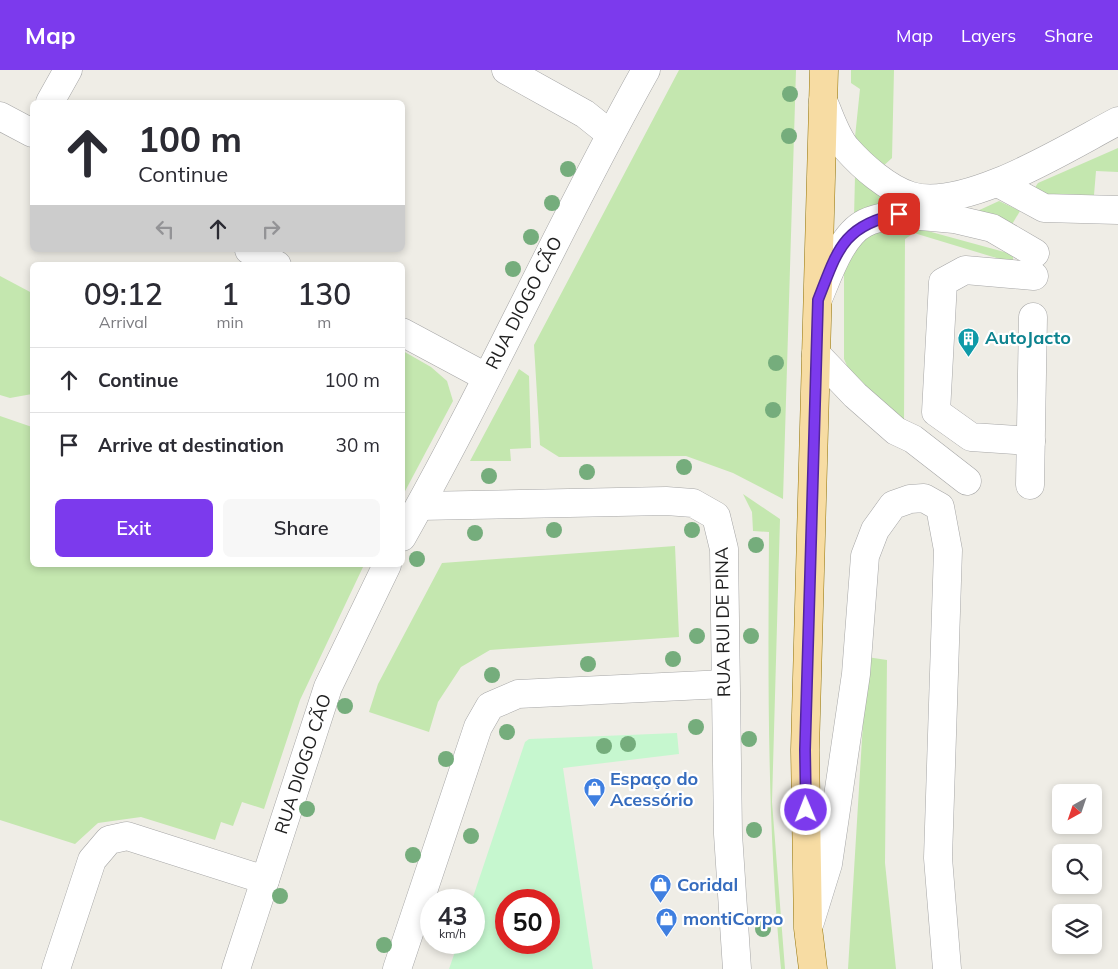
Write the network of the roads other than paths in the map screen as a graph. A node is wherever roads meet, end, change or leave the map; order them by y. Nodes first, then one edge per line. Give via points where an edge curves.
1 (68, 70) edge
2 (506, 70) edge
3 (646, 70) edge
4 (824, 70) edge
5 (51, 100) edge
6 (823, 101) junction
7 (0, 116) edge
8 (1118, 121) edge
9 (30, 132) edge
10 (610, 134) junction
11 (998, 183) junction
12 (1118, 210) edge
13 (254, 252) edge
14 (272, 262) edge
15 (818, 300) junction
16 (1033, 317) dead end
17 (405, 334) edge
18 (816, 354) junction
19 (486, 377) junction
20 (1031, 440) junction
21 (967, 481) dead end
22 (1030, 485) dead end
23 (420, 506) junction
24 (405, 532) edge
25 (386, 567) edge
26 (725, 684) junction
27 (265, 880) junction
28 (808, 928) junction
29 (56, 969) edge
30 (236, 969) edge
31 (397, 969) edge
32 (737, 969) edge
33 (813, 969) edge
34 (947, 969) edge

1 - 5 street
2 - 10 street via 585,114
3 - 10 street, RUA DIOGO CÃO
4 - 6 main road
6 - 11 street via 845,148 891,186 912,196 951,197
6 - 15 main road
7 - 9 street
8 - 11 street
10 - 19 street, RUA DIOGO CÃO
11 - 12 street via 1044,208
13 - 14 street
15 - 18 main road
15 - 20 street via 838,250 863,224 899,214 954,219 992,228 1034,264 965,270 943,282 936,412 971,437
16 - 20 street
17 - 19 street
18 - 21 street via 896,431 913,439
18 - 28 main road via 805,750
19 - 23 street, RUA DIOGO CÃO
20 - 22 street
23 - 24 street, RUA DIOGO CÃO
23 - 26 street, RUA RUI DE PINA via 666,501 693,503 716,516 724,549
25 - 27 street, RUA DIOGO CÃO via 328,688
26 - 31 street via 518,694 490,706 478,727
26 - 32 street, RUA RUI DE PINA via 728,834
27 - 29 street via 127,836 108,840 92,860
27 - 30 street, RUA DIOGO CÃO
28 - 33 main road
28 - 34 street via 828,864 856,674 864,556 875,530 893,505 924,498 940,507 948,550 938,858

